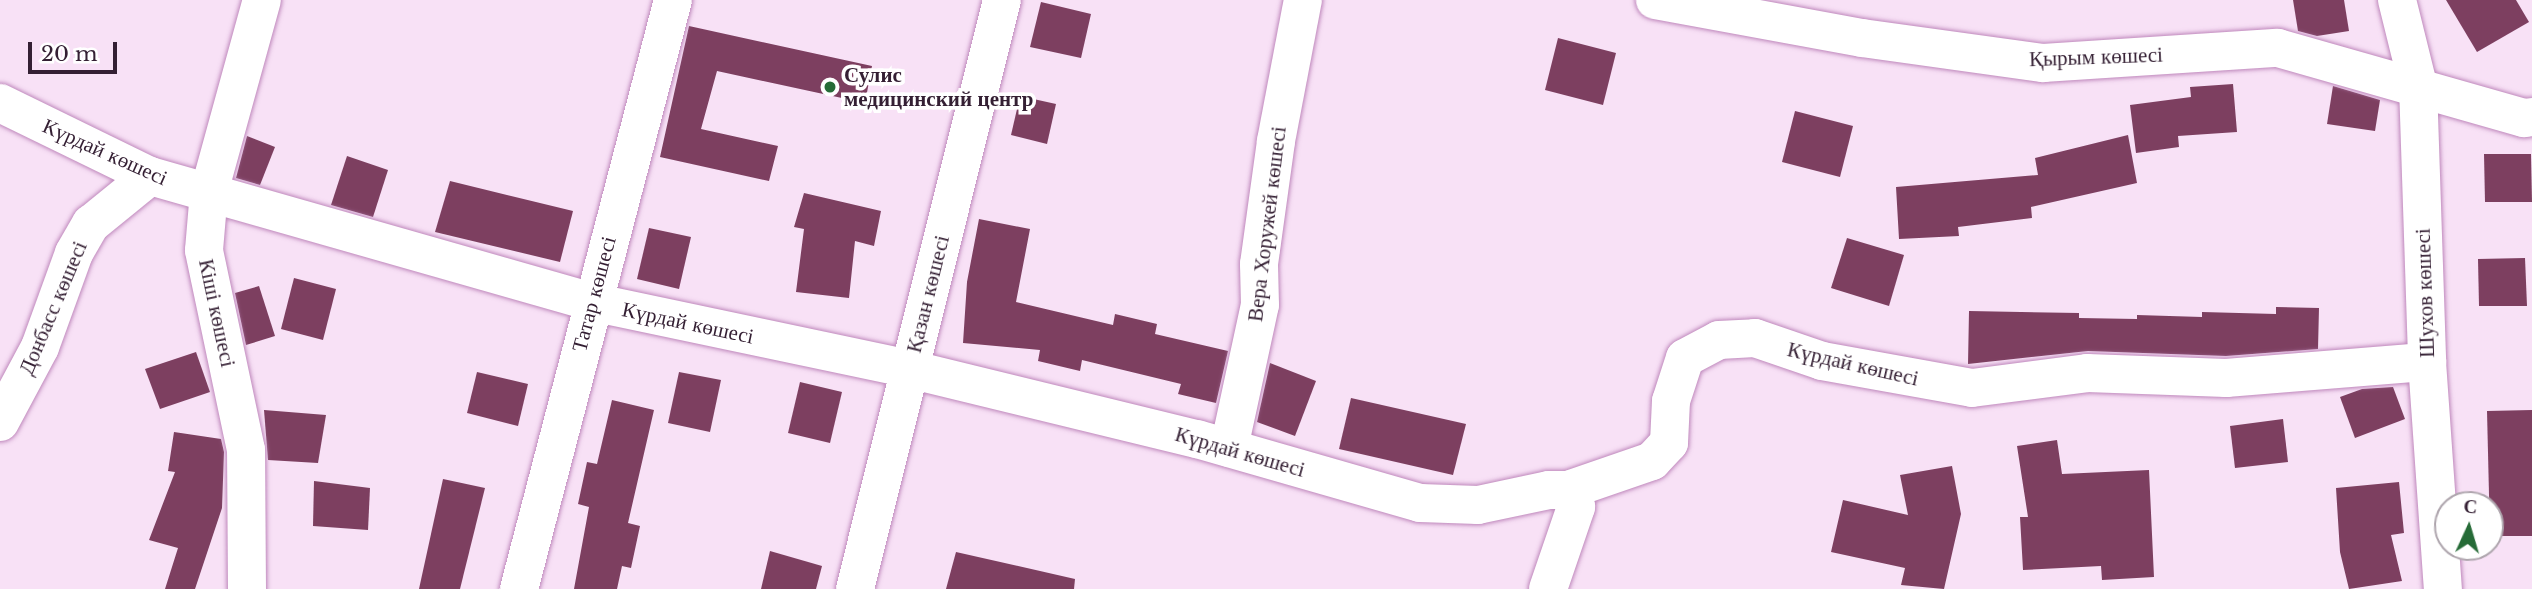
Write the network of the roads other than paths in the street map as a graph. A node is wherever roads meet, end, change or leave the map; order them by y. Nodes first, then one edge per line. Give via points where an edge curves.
1 (262, 0) edge
2 (673, 0) edge
3 (1002, 0) edge
4 (1303, 0) edge
5 (1655, 0) edge
6 (2397, 0) edge
7 (2418, 85) junction
8 (0, 103) edge
9 (2532, 117) edge
10 (150, 176) junction
11 (209, 192) junction
12 (592, 302) junction
13 (2427, 362) junction
14 (909, 369) junction
15 (0, 422) edge
16 (1228, 448) junction
17 (1568, 491) junction
18 (247, 589) edge
19 (519, 589) edge
20 (855, 589) edge
21 (1548, 589) edge
22 (2443, 589) edge

1 - 11 street, Кіші көшесі
2 - 12 street, Татар көшесі
3 - 14 street, Қазан көшесі
4 - 16 street, Вера Хоружей көшесі via 1276,141 1259,264 1260,305
5 - 7 street, Қырым көшесі via 1862,38 2043,63 2278,48
6 - 7 street, Шухов көшесі
7 - 9 street, Қырым көшесі
7 - 13 street, Шухов көшесі
8 - 10 street, Күрдай көшесі
10 - 11 street, Күрдай көшесі
10 - 15 street, Донбасс көшесі via 85,233 40,347
11 - 12 street, Күрдай көшесі
11 - 18 street, Кіші көшесі via 204,250 246,450
12 - 14 street, Күрдай көшесі
12 - 19 street, Татар көшесі
13 - 17 street, Күрдай көшесі via 2226,378 2087,373 1972,388 1822,361 1755,338 1719,340 1685,358 1671,401 1669,443 1652,460
13 - 22 street, Шухов көшесі
14 - 16 street, Күрдай көшесі
14 - 20 street, Қазан көшесі
16 - 17 street, Күрдай көшесі via 1420,503 1478,505 1549,490
17 - 21 street via 1576,507

